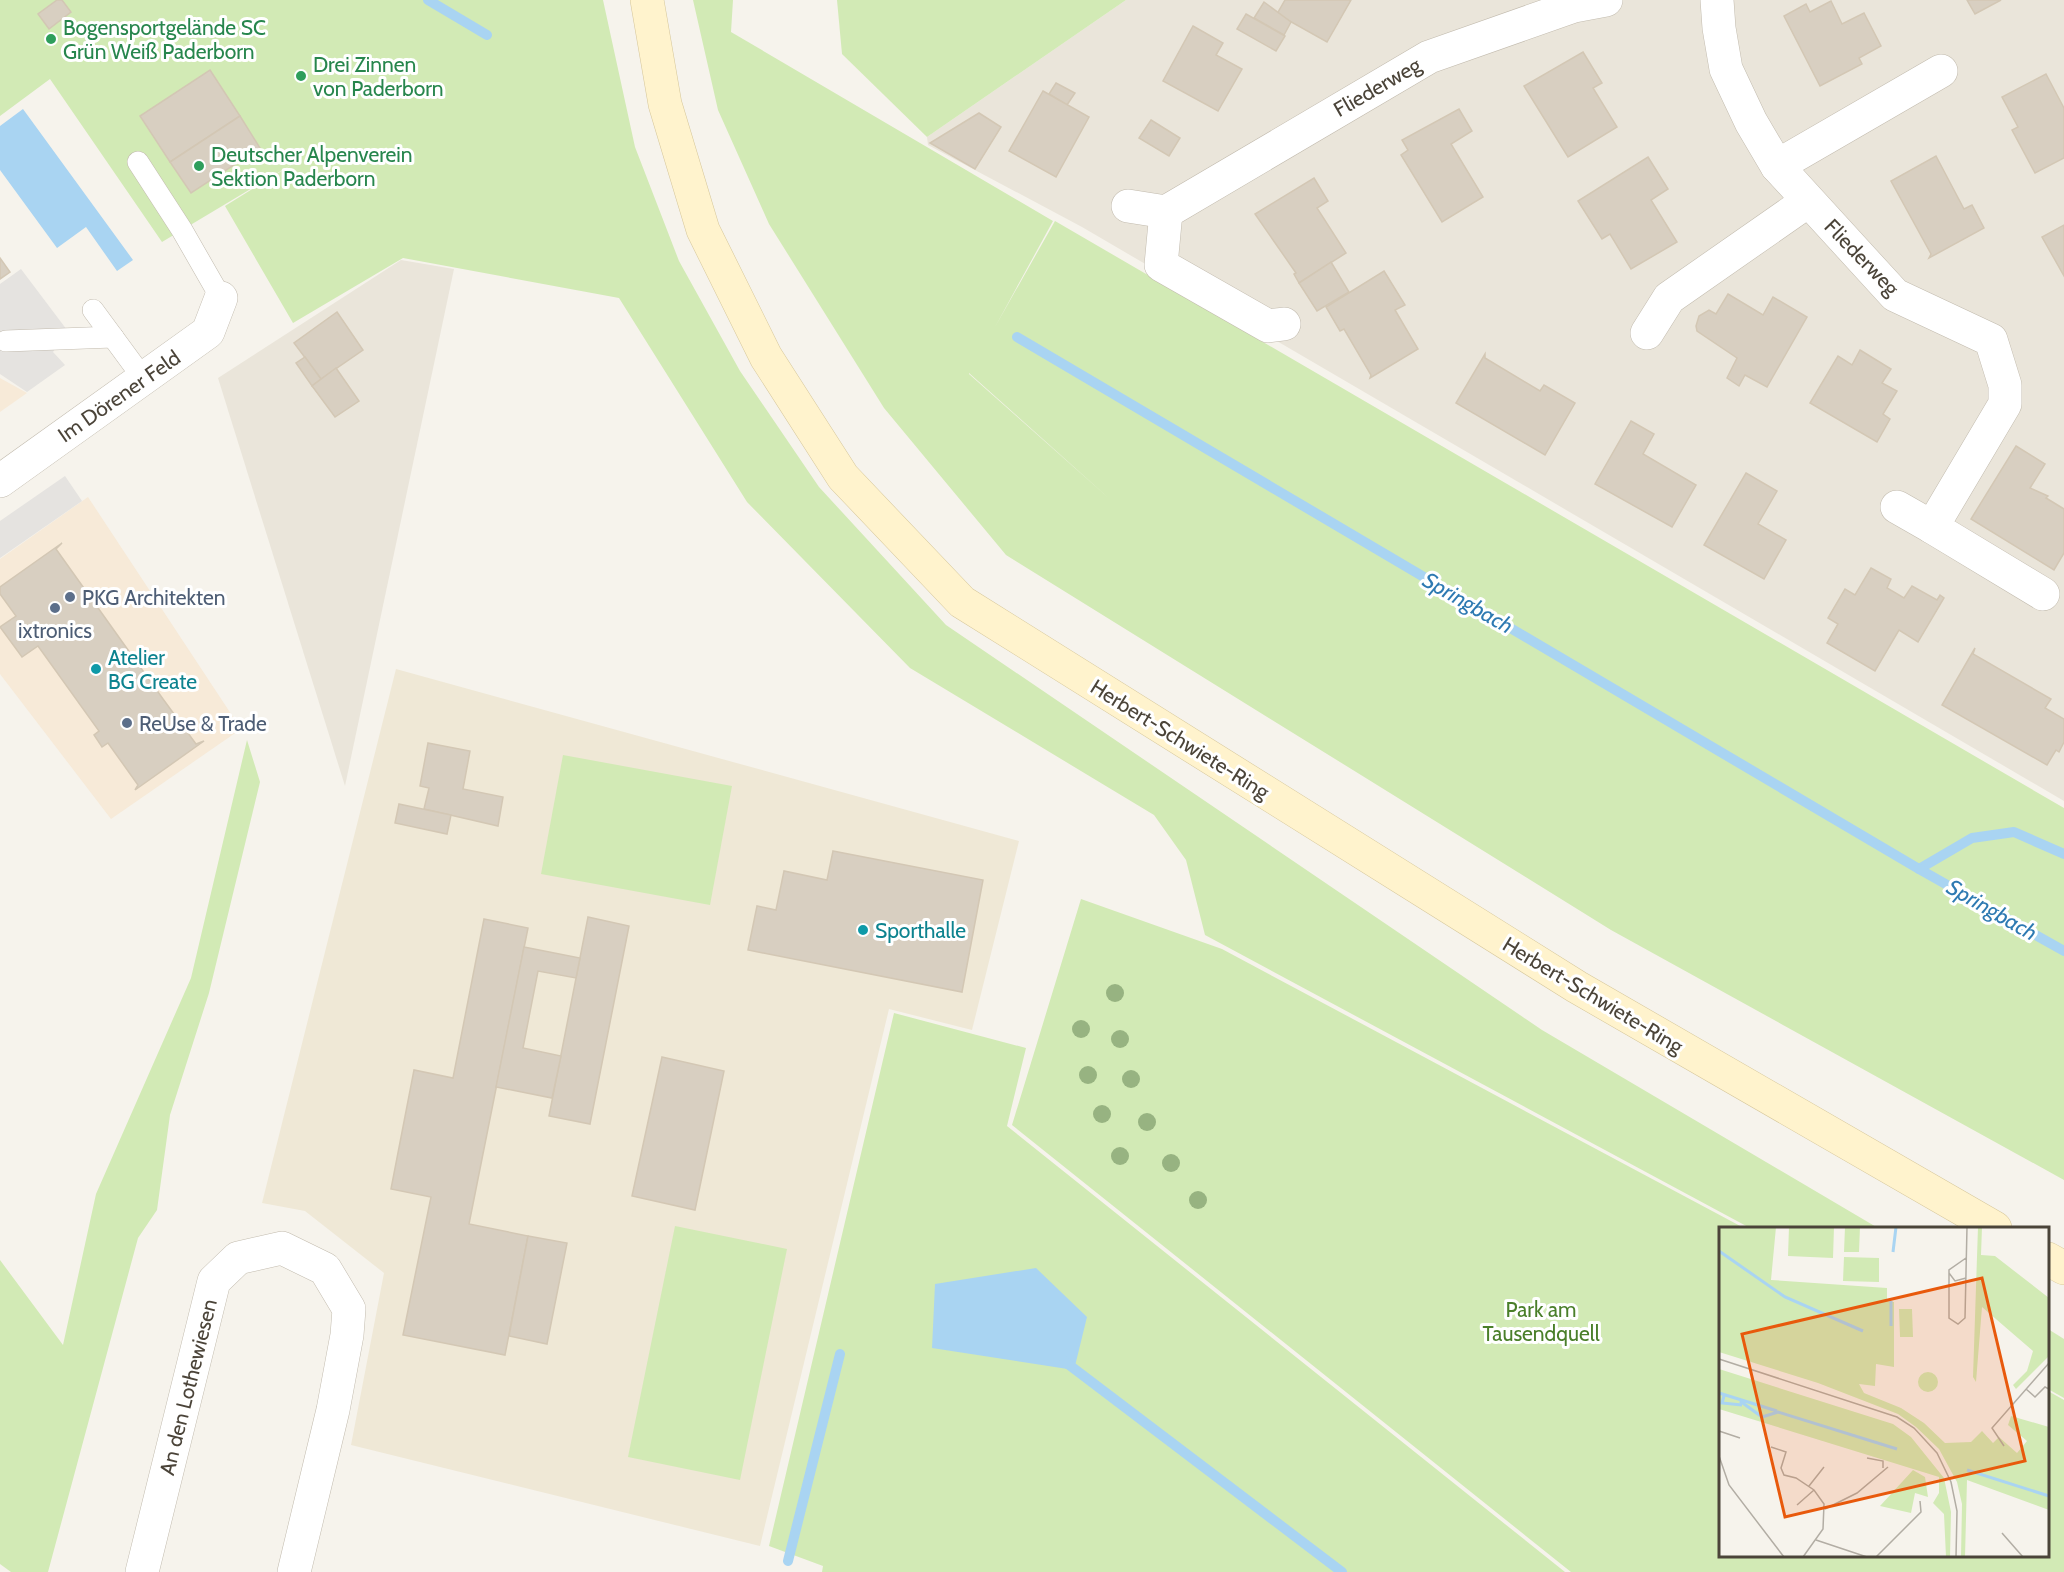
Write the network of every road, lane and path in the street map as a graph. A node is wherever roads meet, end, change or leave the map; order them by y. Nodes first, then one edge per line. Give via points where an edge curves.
1 (647, 0) edge
2 (1606, 0) edge
3 (1717, 0) edge
4 (1941, 71) dead end
5 (138, 162) dead end
6 (1777, 166) junction
7 (1808, 201) junction
8 (1128, 206) dead end
9 (1166, 212) junction
10 (221, 298) joint
11 (93, 310) dead end
12 (1284, 324) dead end
13 (1647, 333) dead end
14 (113, 337) junction
15 (6, 341) dead end
16 (143, 378) junction
17 (0, 480) edge
18 (1897, 507) dead end
19 (1932, 527) junction
20 (2043, 594) dead end
21 (1993, 1227) edge
22 (2049, 1260) edge
23 (2064, 1268) edge
24 (142, 1572) edge
25 (294, 1572) edge

1 - 21 main road, Herbert-Schwiete-Ring via 665,104 703,230 766,357 843,477 962,602 1577,987
2 - 9 street, Fliederweg via 1574,6 1429,57
3 - 6 street, Fliederweg via 1726,69
4 - 6 street
5 - 10 lane
6 - 7 street, Fliederweg
7 - 13 street, Fliederweg via 1669,298
7 - 19 street, Fliederweg via 1895,295 1991,340 2005,385 2005,404
8 - 9 street
9 - 12 street via 1161,265 1269,326
10 - 16 street, Im Dörener Feld via 208,332
11 - 14 lane
14 - 15 lane
14 - 16 lane
16 - 17 street, Im Dörener Feld
18 - 19 street
19 - 20 street
22 - 23 main road
24 - 25 street, An den Lothewiesen via 214,1281 238,1258 282,1248 325,1269 349,1309 333,1410

